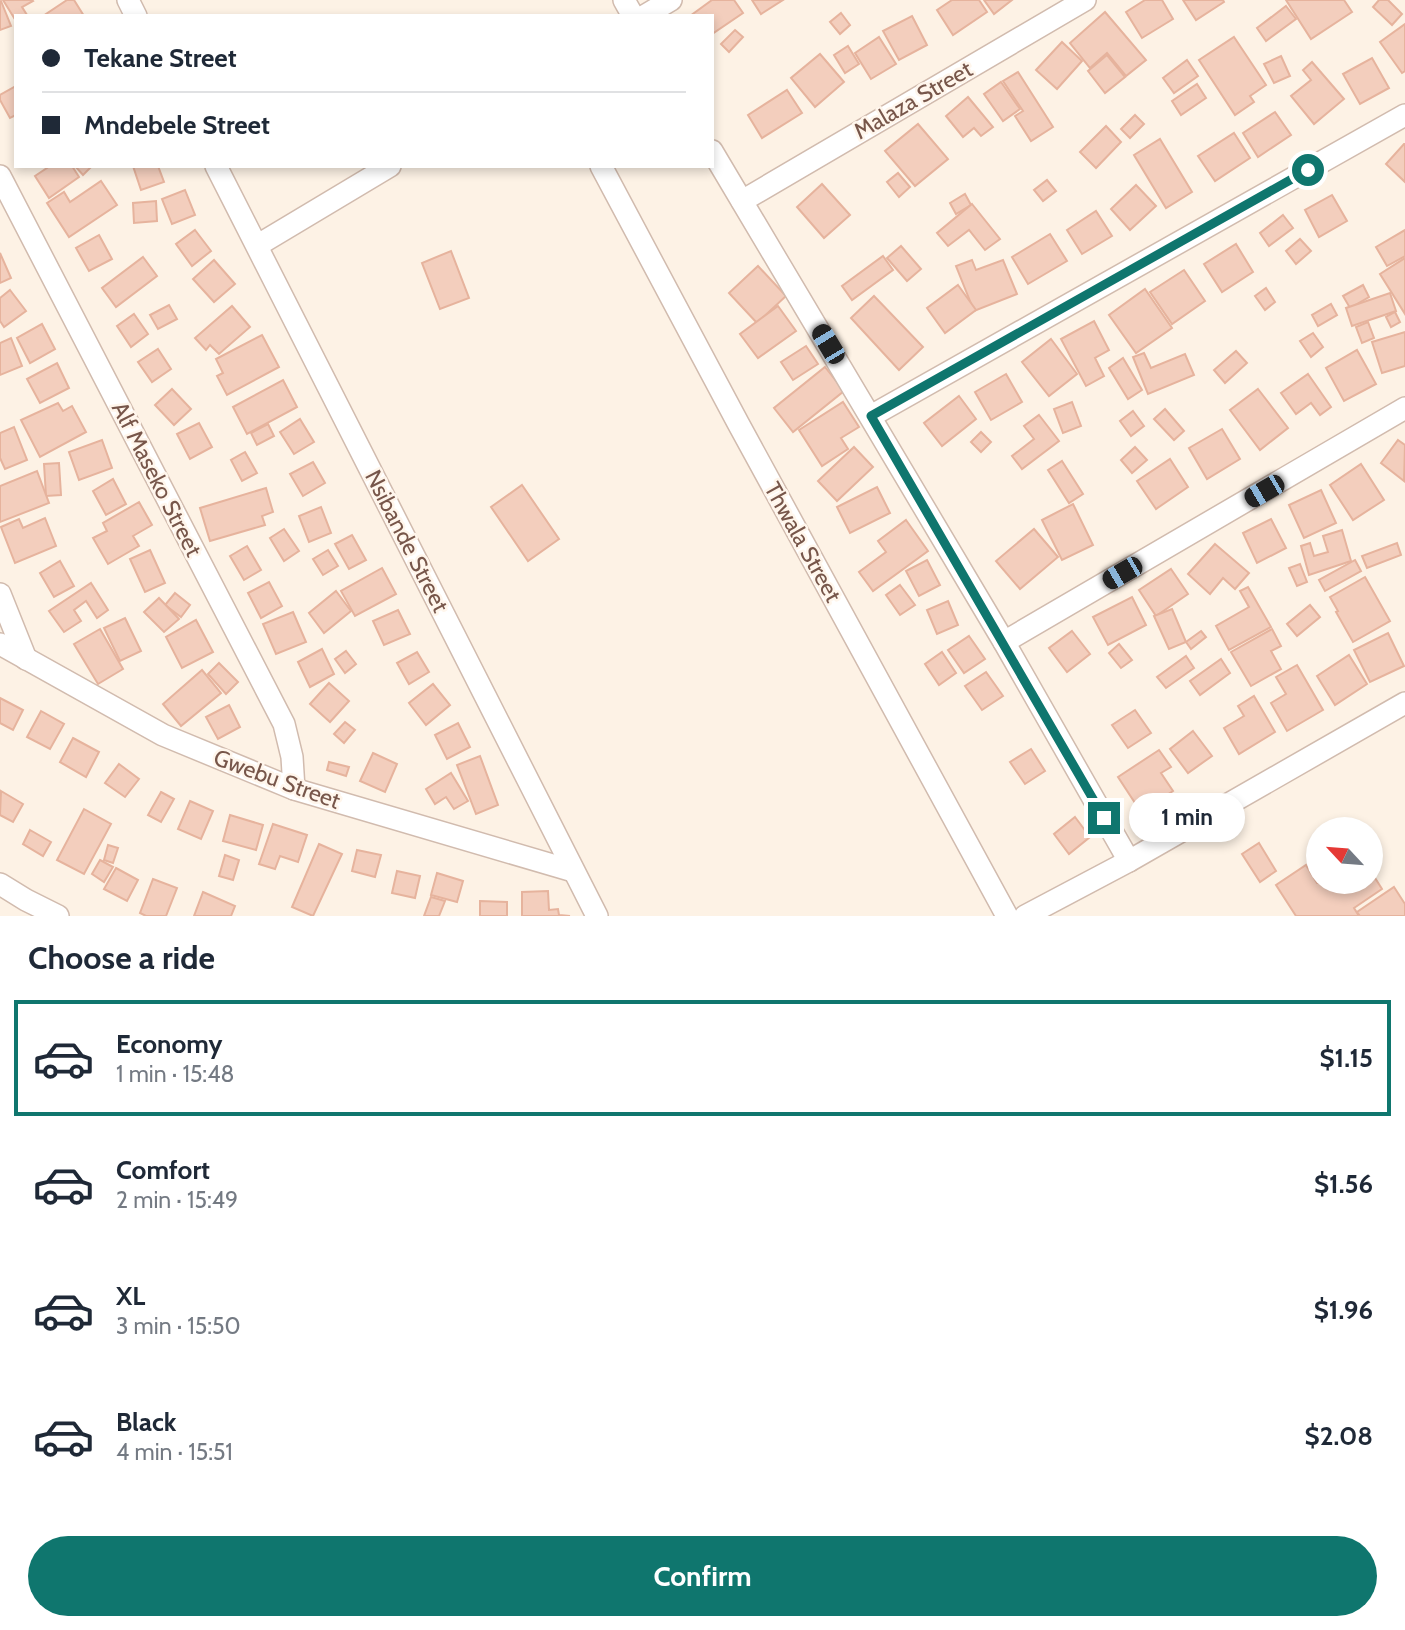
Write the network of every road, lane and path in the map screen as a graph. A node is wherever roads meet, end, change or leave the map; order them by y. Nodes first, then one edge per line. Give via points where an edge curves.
1 (671, 0) edge
2 (1085, 0) edge
3 (648, 14) edge
4 (1405, 115) edge
5 (714, 153) edge
6 (217, 168) edge
7 (387, 168) edge
8 (602, 168) edge
9 (0, 176) edge
10 (742, 201) junction
11 (258, 245) junction
12 (1405, 408) edge
13 (871, 416) junction
14 (0, 594) edge
15 (1004, 642) junction
16 (0, 644) edge
17 (26, 659) junction
18 (1405, 703) edge
19 (294, 789) junction
20 (1129, 861) junction
21 (573, 871) junction
22 (0, 884) edge
23 (22, 908) edge
24 (1029, 915) edge
25 (58, 916) edge
26 (597, 916) edge
27 (1007, 916) edge

1 - 3 street
2 - 10 street, Malaza Street
4 - 13 street
5 - 10 street
6 - 11 street, Nsibande Street
7 - 11 street
8 - 27 street, Thwala Street
9 - 19 street, Alf Maseko Street via 285,724
10 - 13 street
11 - 21 street, Nsibande Street
12 - 15 street
13 - 15 street
14 - 17 street
15 - 20 street
16 - 17 street, Gwebu Street
17 - 19 street, Gwebu Street via 163,735
18 - 20 street
19 - 21 street, Gwebu Street
20 - 24 street
21 - 26 street, Nsibande Street
22 - 23 street
23 - 25 street

